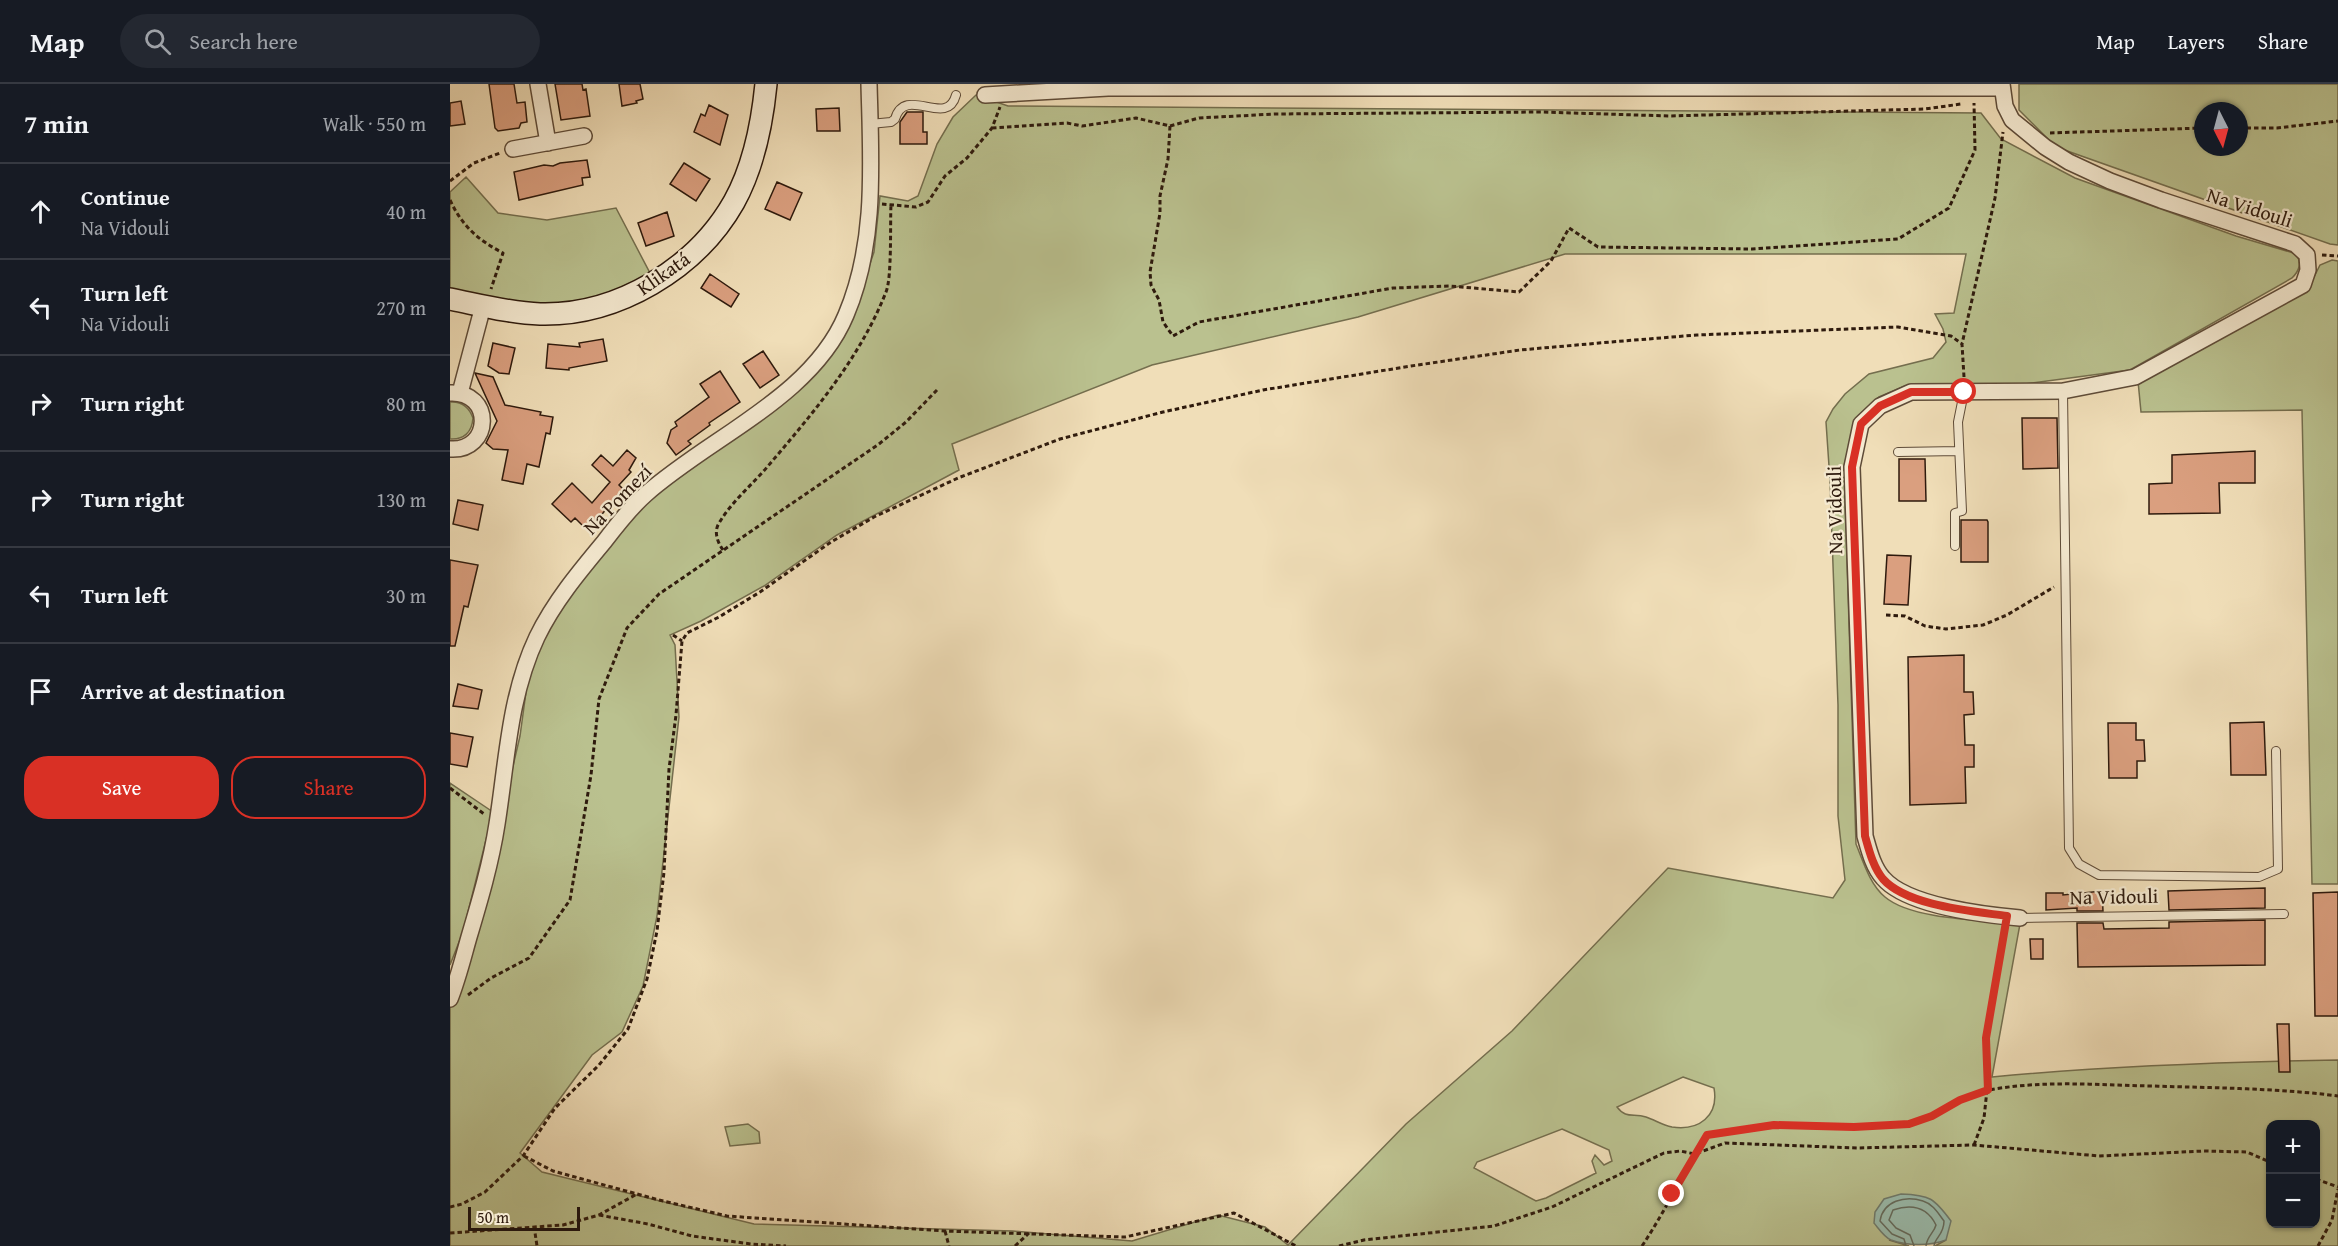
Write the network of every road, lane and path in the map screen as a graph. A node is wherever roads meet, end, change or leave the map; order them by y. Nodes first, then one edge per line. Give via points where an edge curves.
1 (538, 84) edge
2 (766, 84) edge
3 (869, 84) edge
4 (2001, 86) edge
5 (1005, 94) junction
6 (956, 95) dead end
7 (985, 95) dead end
8 (901, 99) dead end
9 (938, 101) dead end
10 (1974, 103) junction
11 (2012, 120) junction
12 (2338, 121) edge
13 (870, 124) junction
14 (1170, 126) junction
15 (992, 128) junction
16 (2194, 128) edge
17 (2248, 128) edge
18 (2030, 135) junction
19 (584, 136) dead end
20 (548, 142) junction
21 (513, 148) dead end
22 (491, 157) dead end
23 (450, 181) edge
24 (450, 200) edge
25 (870, 203) junction
26 (891, 205) junction
27 (450, 299) edge
28 (486, 301) junction
29 (1962, 344) junction
30 (1963, 359) dead end
31 (937, 390) dead end
32 (2063, 391) junction
33 (1964, 392) junction
34 (455, 393) edge
35 (450, 449) edge
36 (1959, 451) junction
37 (1898, 452) dead end
38 (1955, 546) dead end
39 (723, 550) junction
40 (2066, 580) junction
41 (1887, 615) dead end
42 (673, 635) dead end
43 (682, 641) junction
44 (2276, 751) dead end
45 (450, 788) edge
46 (497, 825) junction
47 (2284, 914) dead end
48 (2014, 917) junction
49 (466, 997) dead end
50 (450, 999) edge
51 (1988, 1090) junction
52 (2338, 1096) edge
53 (1974, 1145) junction
54 (1695, 1154) junction
55 (523, 1156) junction
56 (2266, 1160) edge
57 (2320, 1181) edge
58 (2338, 1188) edge
59 (639, 1193) junction
60 (450, 1206) edge
61 (599, 1215) junction
62 (534, 1226) junction
63 (945, 1230) junction
64 (450, 1233) edge
65 (1029, 1233) junction
66 (537, 1246) edge
67 (786, 1246) edge
68 (949, 1246) edge
69 (1015, 1246) edge
70 (1296, 1246) edge
71 (1339, 1246) edge
72 (1642, 1246) edge
73 (2318, 1246) edge

1 - 20 street
2 - 28 street, Klikatá via 758,137 742,185 717,227 678,265 634,294 587,308 540,314
3 - 13 street, Na Pomezí
4 - 5 street via 1108,88
4 - 10 path
4 - 11 street
5 - 7 street
5 - 15 path
6 - 9 lane via 947,105
8 - 13 lane via 895,119
10 - 14 path via 1925,109 1669,116 1542,112 1275,114 1199,118
10 - 14 path via 1975,150 1949,208 1898,239 1752,249 1598,246 1569,228 1551,261 1519,292 1450,286 1393,288 1199,322 1173,336 1163,322 1150,272
11 - 18 street, Na Vidouli
11 - 29 path via 2003,125 1995,198
12 - 17 path
13 - 25 street, Na Pomezí
14 - 15 path via 1136,118 1082,126 1068,123
15 - 26 path via 967,158 945,176 928,202 916,207
16 - 18 path
18 - 32 street, Na Vidouli via 2069,162 2110,181 2295,244 2307,255 2303,285 2134,377
19 - 20 street
20 - 21 street
22 - 23 path via 474,163
24 - 28 path via 480,241 503,253
25 - 26 path
25 - 46 street, Na Pomezí via 858,282 846,316 822,358 756,414 646,494 553,607 522,675 512,715
26 - 39 path via 888,289 854,355 819,406 716,528 717,542
27 - 28 street, Klikatá
28 - 34 street
29 - 30 path
29 - 43 path via 1951,336 1898,327 1697,334 1520,350 1263,390 1163,412 1059,440 958,478 874,517 719,618 687,633
31 - 39 path via 879,444
32 - 33 street, Na Vidouli
32 - 40 lane
33 - 36 lane via 1958,422
33 - 48 street, Na Vidouli via 1911,392 1880,406 1861,424 1852,467 1865,836 1883,879 1903,892 1929,903
34 - 35 street via 469,396 481,410 482,427 473,442
36 - 37 lane
36 - 38 lane via 1962,511 1955,513
39 - 49 path via 659,594 627,628 599,699 570,900 529,958
40 - 41 path via 1983,625 1946,629 1925,626 1905,616
40 - 44 lane via 2069,848 2079,864 2099,875 2259,877 2278,869
42 - 43 path
43 - 55 path via 669,769 664,872 647,979 628,1029 599,1065 555,1108
45 - 46 path
46 - 50 street, Na Pomezí via 489,869
47 - 48 lane, Na Vidouli
48 - 51 path via 1986,1038
51 - 52 path via 2048,1083 2294,1090
51 - 53 path via 1984,1118
51 - 54 path via 1909,1124 1774,1125 1718,1132 1707,1135
53 - 54 path via 1857,1148 1725,1143
53 - 56 path via 2099,1156 2247,1152
54 - 71 path via 1680,1150 1664,1153 1552,1208 1494,1226
54 - 72 path
55 - 59 path via 553,1171
55 - 60 path via 485,1192
57 - 58 path
58 - 73 path via 2332,1220
59 - 61 path
59 - 63 path via 727,1216
61 - 62 path via 563,1225
61 - 67 path via 692,1236
62 - 64 path
62 - 66 path
63 - 65 path
63 - 68 path
65 - 69 path
65 - 70 path via 1125,1237 1234,1213

